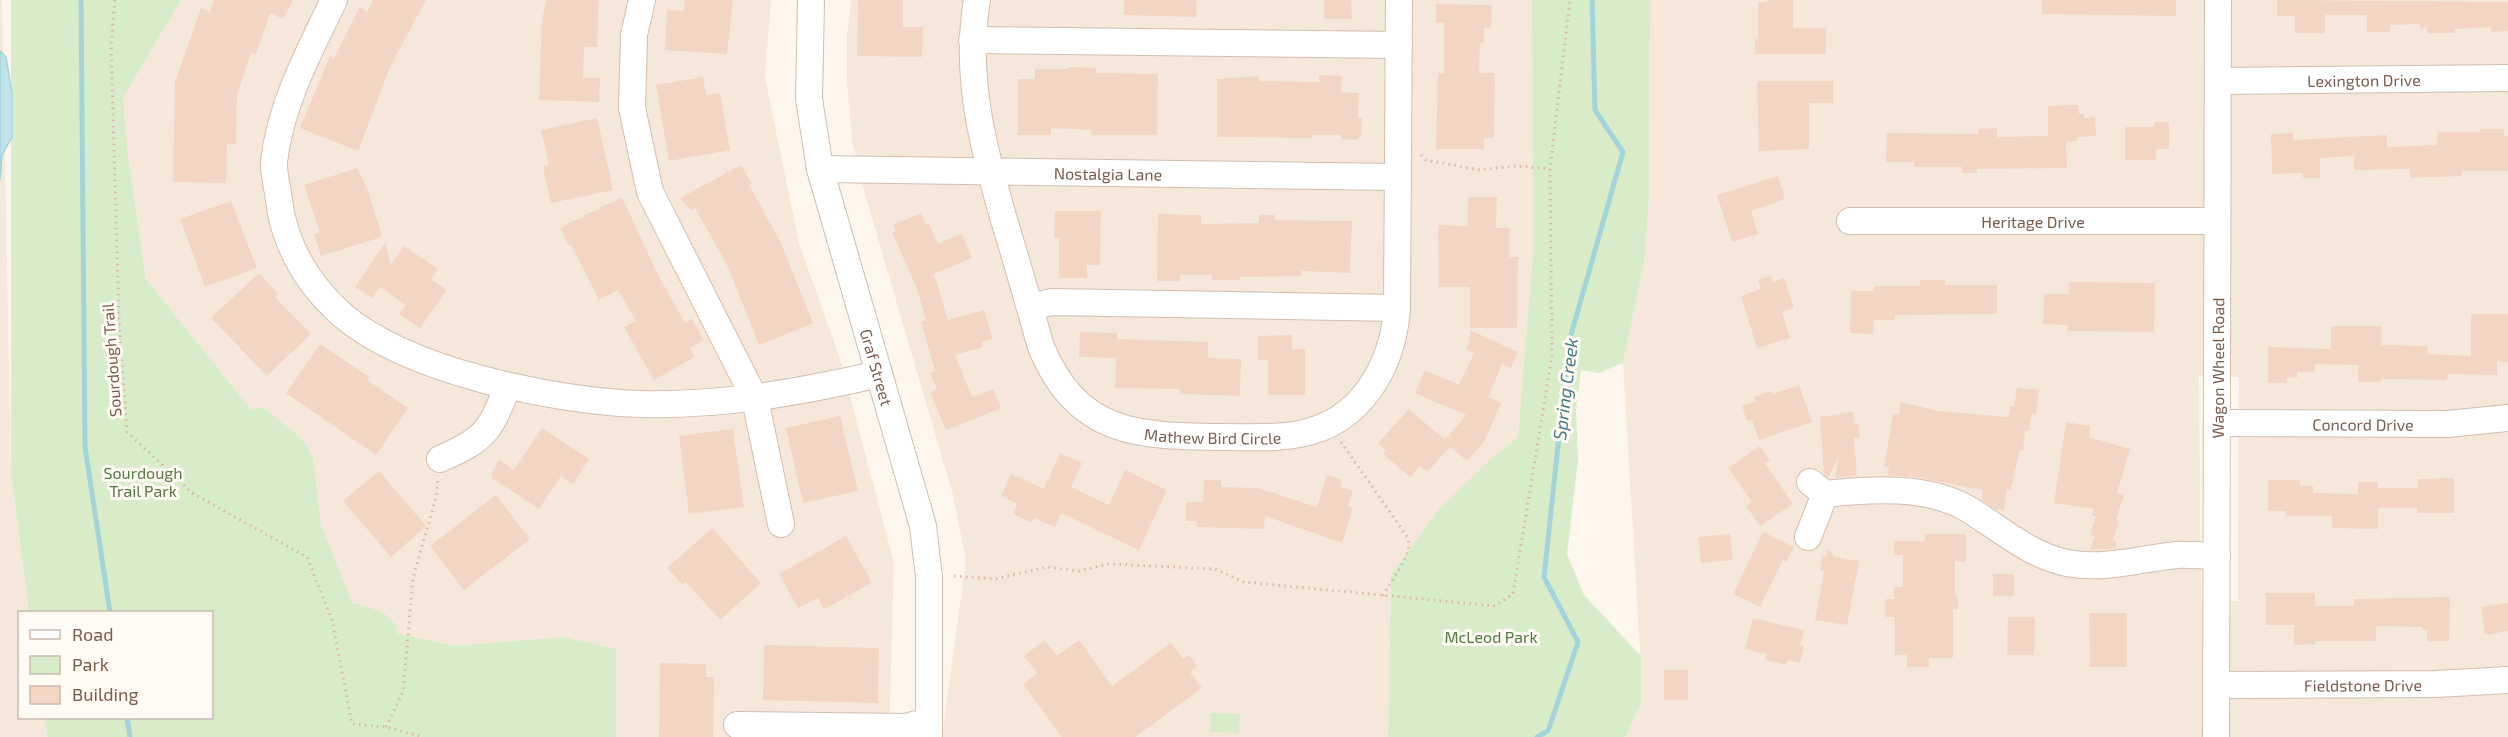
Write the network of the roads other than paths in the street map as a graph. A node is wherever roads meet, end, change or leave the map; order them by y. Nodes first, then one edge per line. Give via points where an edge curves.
1 (334, 0) edge
2 (642, 0) edge
3 (811, 0) edge
4 (977, 0) edge
5 (1399, 0) edge
6 (2218, 0) edge
7 (972, 40) junction
8 (1399, 45) junction
9 (2508, 78) edge
10 (2218, 81) junction
11 (820, 169) junction
12 (990, 171) junction
13 (1397, 177) junction
14 (1850, 221) dead end
15 (2217, 221) junction
16 (1030, 307) junction
17 (1397, 308) junction
18 (879, 374) junction
19 (508, 386) junction
20 (756, 399) junction
21 (2508, 418) edge
22 (2217, 423) junction
23 (440, 459) road end
24 (781, 524) dead end
25 (1808, 537) dead end
26 (2217, 556) junction
27 (2508, 680) edge
28 (2217, 685) junction
29 (737, 725) dead end
30 (928, 729) edge
31 (2216, 737) edge

1 - 19 street via 292,87 274,162 282,221 291,249 314,285 342,314 386,344 457,372
2 - 20 street via 634,35 632,108 650,192
3 - 11 street, Graf Street via 809,99
4 - 7 street, Mathew Bird Circle
5 - 8 street, Mathew Bird Circle
6 - 10 street, Wagon Wheel Road
7 - 8 street
7 - 12 street, Mathew Bird Circle via 975,103
8 - 13 street, Mathew Bird Circle
9 - 10 street, Lexington Drive
10 - 15 street, Wagon Wheel Road
11 - 12 street, Nostalgia Lane
11 - 18 street, Graf Street
12 - 13 street, Nostalgia Lane
12 - 16 street, Mathew Bird Circle
13 - 17 street, Mathew Bird Circle
14 - 15 street, Heritage Drive
15 - 22 street, Wagon Wheel Road
16 - 17 street via 1052,302
16 - 17 street, Mathew Bird Circle via 1049,367 1090,414 1145,434 1249,437 1302,434 1330,424 1355,405 1375,381 1389,355
18 - 20 street
18 - 30 street, Graf Street via 928,556
19 - 20 street via 573,398 641,404
19 - 23 street via 486,433
20 - 24 street
21 - 22 street, Concord Drive via 2448,424
22 - 26 street, Wagon Wheel Road
25 - 26 street via 1818,488 1888,490 1927,494 1965,508 2038,555 2068,563 2101,566 2180,555
26 - 28 street, Wagon Wheel Road
27 - 28 street, Fieldstone Drive
28 - 31 street, Wagon Wheel Road
29 - 30 street

